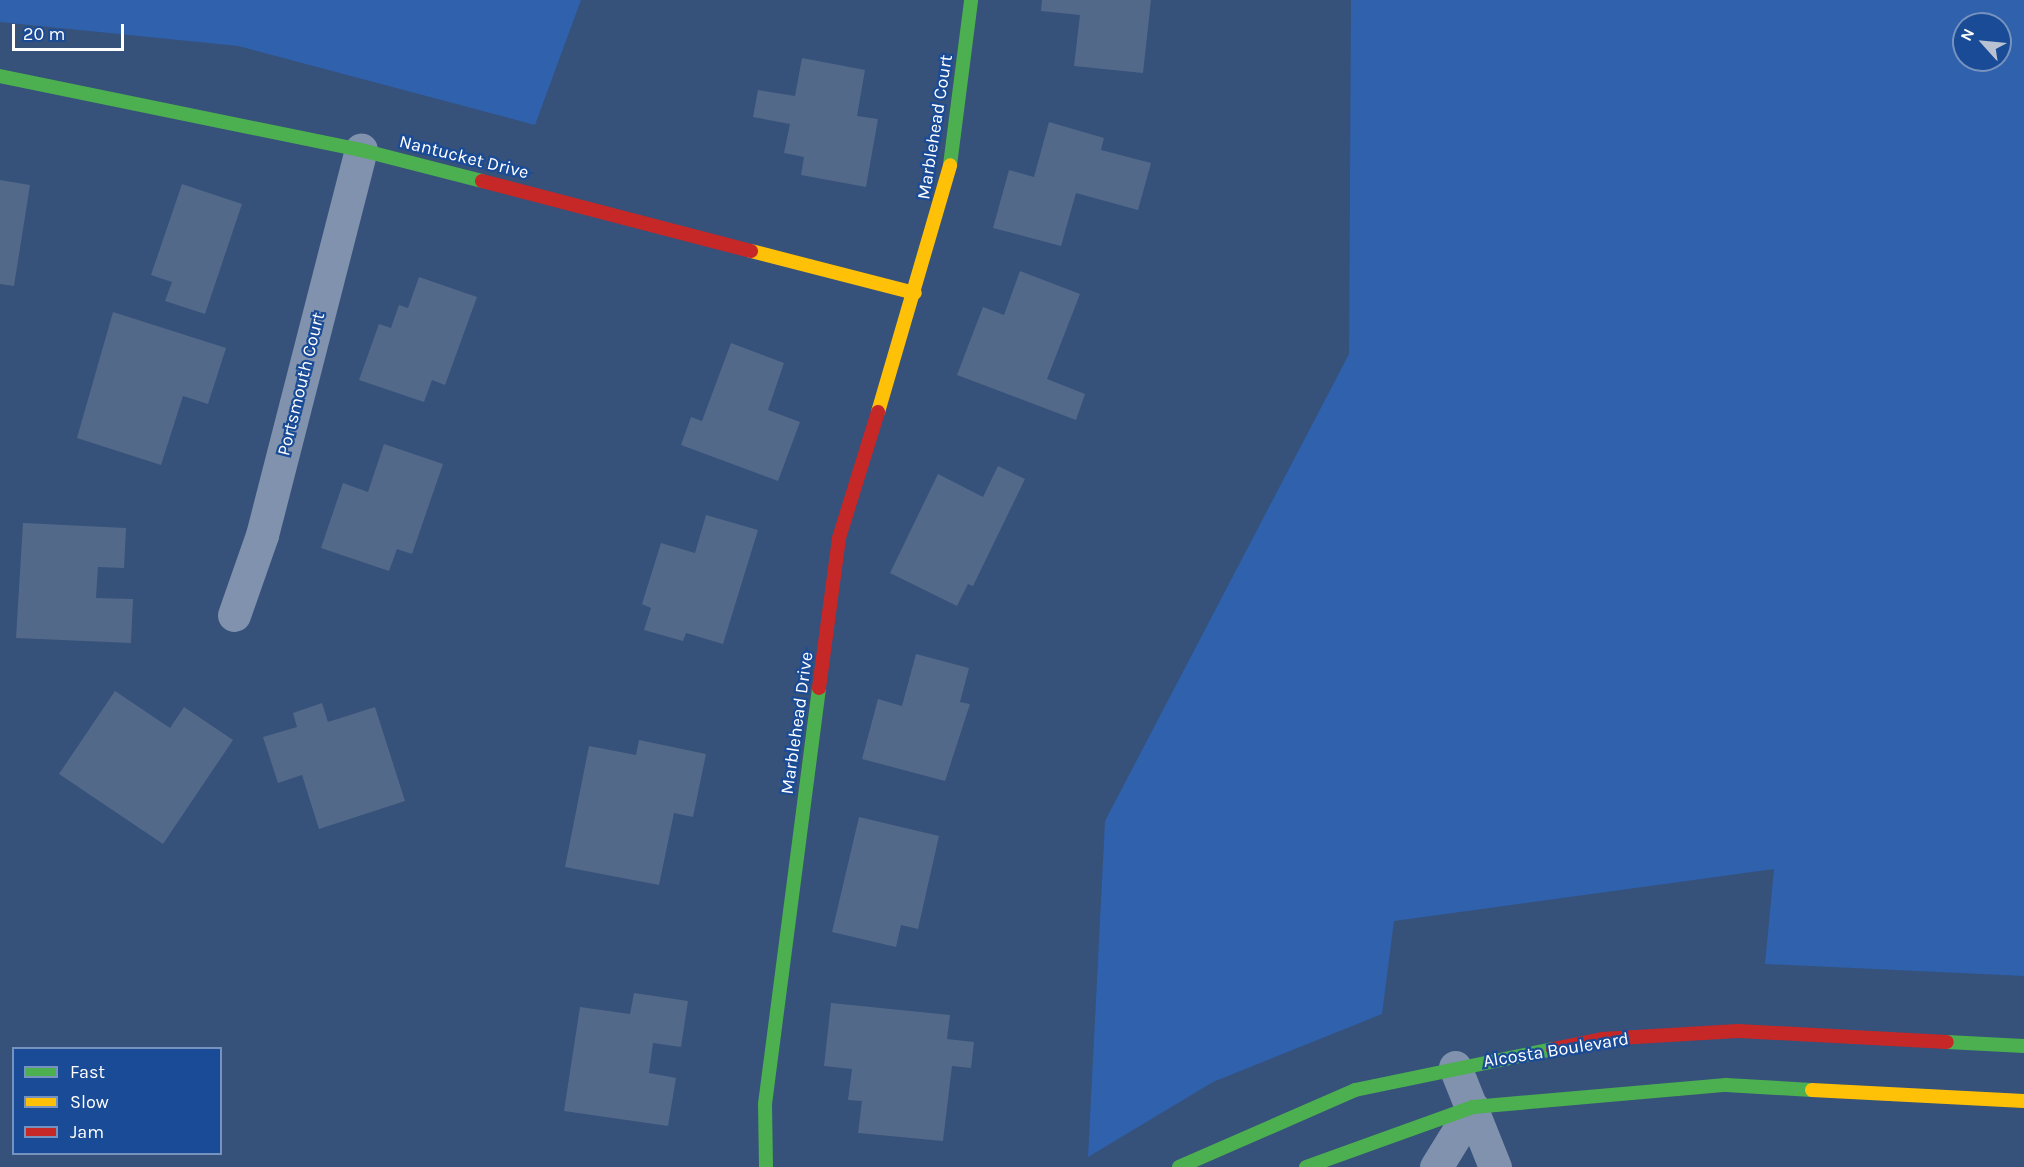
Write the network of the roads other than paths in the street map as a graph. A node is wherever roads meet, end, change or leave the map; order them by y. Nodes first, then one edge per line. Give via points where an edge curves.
1 (972, 0) edge
2 (0, 76) edge
3 (361, 150) junction
4 (915, 293) junction
5 (234, 615) dead end
6 (2024, 1046) edge
7 (1455, 1067) junction
8 (2024, 1101) edge
9 (1473, 1107) junction
10 (766, 1167) edge
11 (1179, 1167) edge
12 (1306, 1167) edge
13 (1436, 1167) edge
14 (1495, 1167) edge

1 - 4 street, Marblehead Court via 947,186
2 - 3 street, Nantucket Drive
3 - 4 street, Nantucket Drive
3 - 5 street, Portsmouth Court via 262,535
4 - 10 street, Marblehead Drive via 839,538 765,1104
6 - 7 street, Alcosta Boulevard via 1738,1031 1602,1040
7 - 9 street
7 - 11 street, Alcosta Boulevard via 1355,1090
8 - 9 street via 1726,1084
9 - 12 street
9 - 13 street
9 - 14 street

